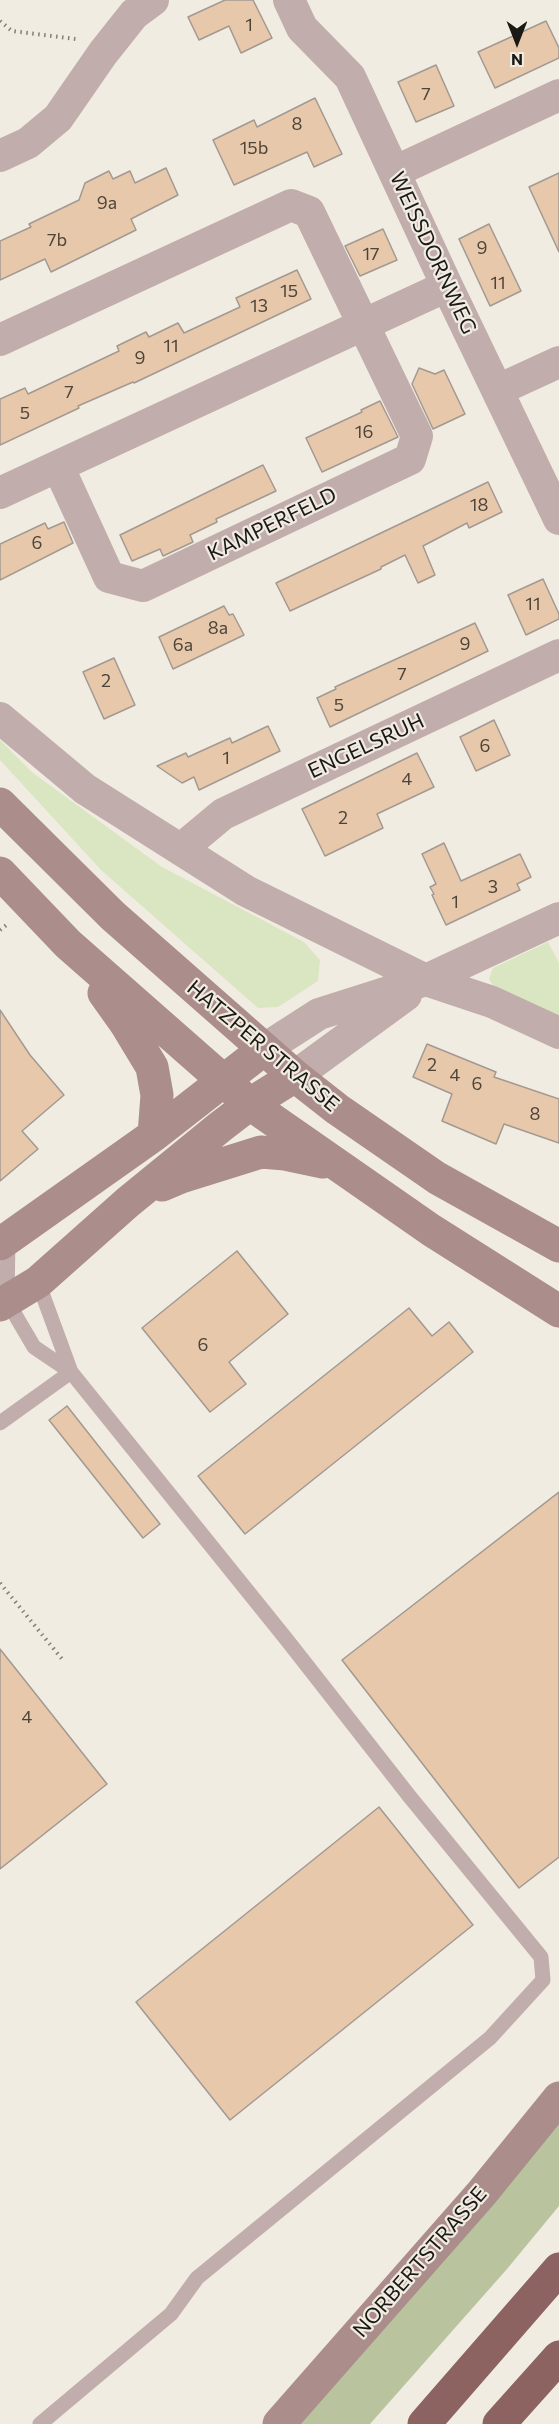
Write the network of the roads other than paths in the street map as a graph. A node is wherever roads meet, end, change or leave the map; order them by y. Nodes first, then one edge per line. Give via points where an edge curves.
1 (153, 0) edge
2 (289, 0) edge
3 (559, 96) edge
4 (0, 156) edge
5 (394, 172) junction
6 (447, 286) junction
7 (363, 324) junction
8 (0, 340) edge
9 (559, 362) edge
10 (498, 390) junction
11 (58, 466) junction
12 (0, 494) edge
13 (559, 519) edge
14 (559, 655) edge
15 (0, 718) edge
16 (0, 804) edge
17 (181, 849) junction
18 (0, 873) edge
19 (559, 918) edge
20 (68, 944) junction
21 (426, 980) junction
22 (559, 1033) edge
23 (263, 1050) junction
24 (295, 1076) junction
25 (223, 1082) junction
26 (250, 1104) junction
27 (154, 1136) junction
28 (340, 1166) junction
29 (128, 1202) junction
30 (4, 1241) edge
31 (559, 1246) edge
32 (38, 1282) junction
33 (3, 1303) edge
34 (559, 1311) edge
35 (71, 1372) junction
36 (0, 1423) edge
37 (559, 2098) edge
38 (559, 2269) edge
39 (559, 2357) edge
40 (40, 2424) edge
41 (279, 2424) edge
42 (424, 2424) edge
43 (499, 2424) edge

1 - 4 street via 134,14 58,118 28,143
2 - 5 street, WEISSDORNWEG via 302,28 350,77
3 - 5 street
5 - 6 street, WEISSDORNWEG
6 - 7 street
6 - 10 street, WEISSDORNWEG
7 - 8 street, KAMPERFELD via 309,212 291,205
7 - 11 street
7 - 11 street, KAMPERFELD via 417,436 410,459 143,586 110,577
9 - 10 street
10 - 13 street, WEISSDORNWEG
11 - 12 street
14 - 17 street, ENGELSRUH via 223,814
15 - 17 street via 85,789
16 - 23 main road, HATZPER STRASSE via 113,916
17 - 21 street via 246,891
18 - 20 main road
19 - 21 street
20 - 25 main road
20 - 27 main road via 152,1067 157,1095
21 - 22 street via 492,1002
21 - 23 street via 319,1014
21 - 24 street
23 - 24 main road, HATZPER STRASSE
23 - 25 main road
24 - 26 main road
24 - 31 main road, HATZPER STRASSE via 437,1178
25 - 26 main road
25 - 27 main road
26 - 28 main road
26 - 29 main road
27 - 30 main road
28 - 29 main road via 261,1152 181,1177
28 - 34 main road via 431,1230
29 - 32 main road
30 - 33 lane
32 - 33 main road
32 - 35 lane
33 - 35 lane via 34,1347
35 - 36 lane
35 - 40 lane via 541,1957 543,1980 490,2038 197,2278 171,2314
37 - 41 main road, NORBERTSTRASSE via 481,2194
38 - 42 highway
39 - 43 highway

